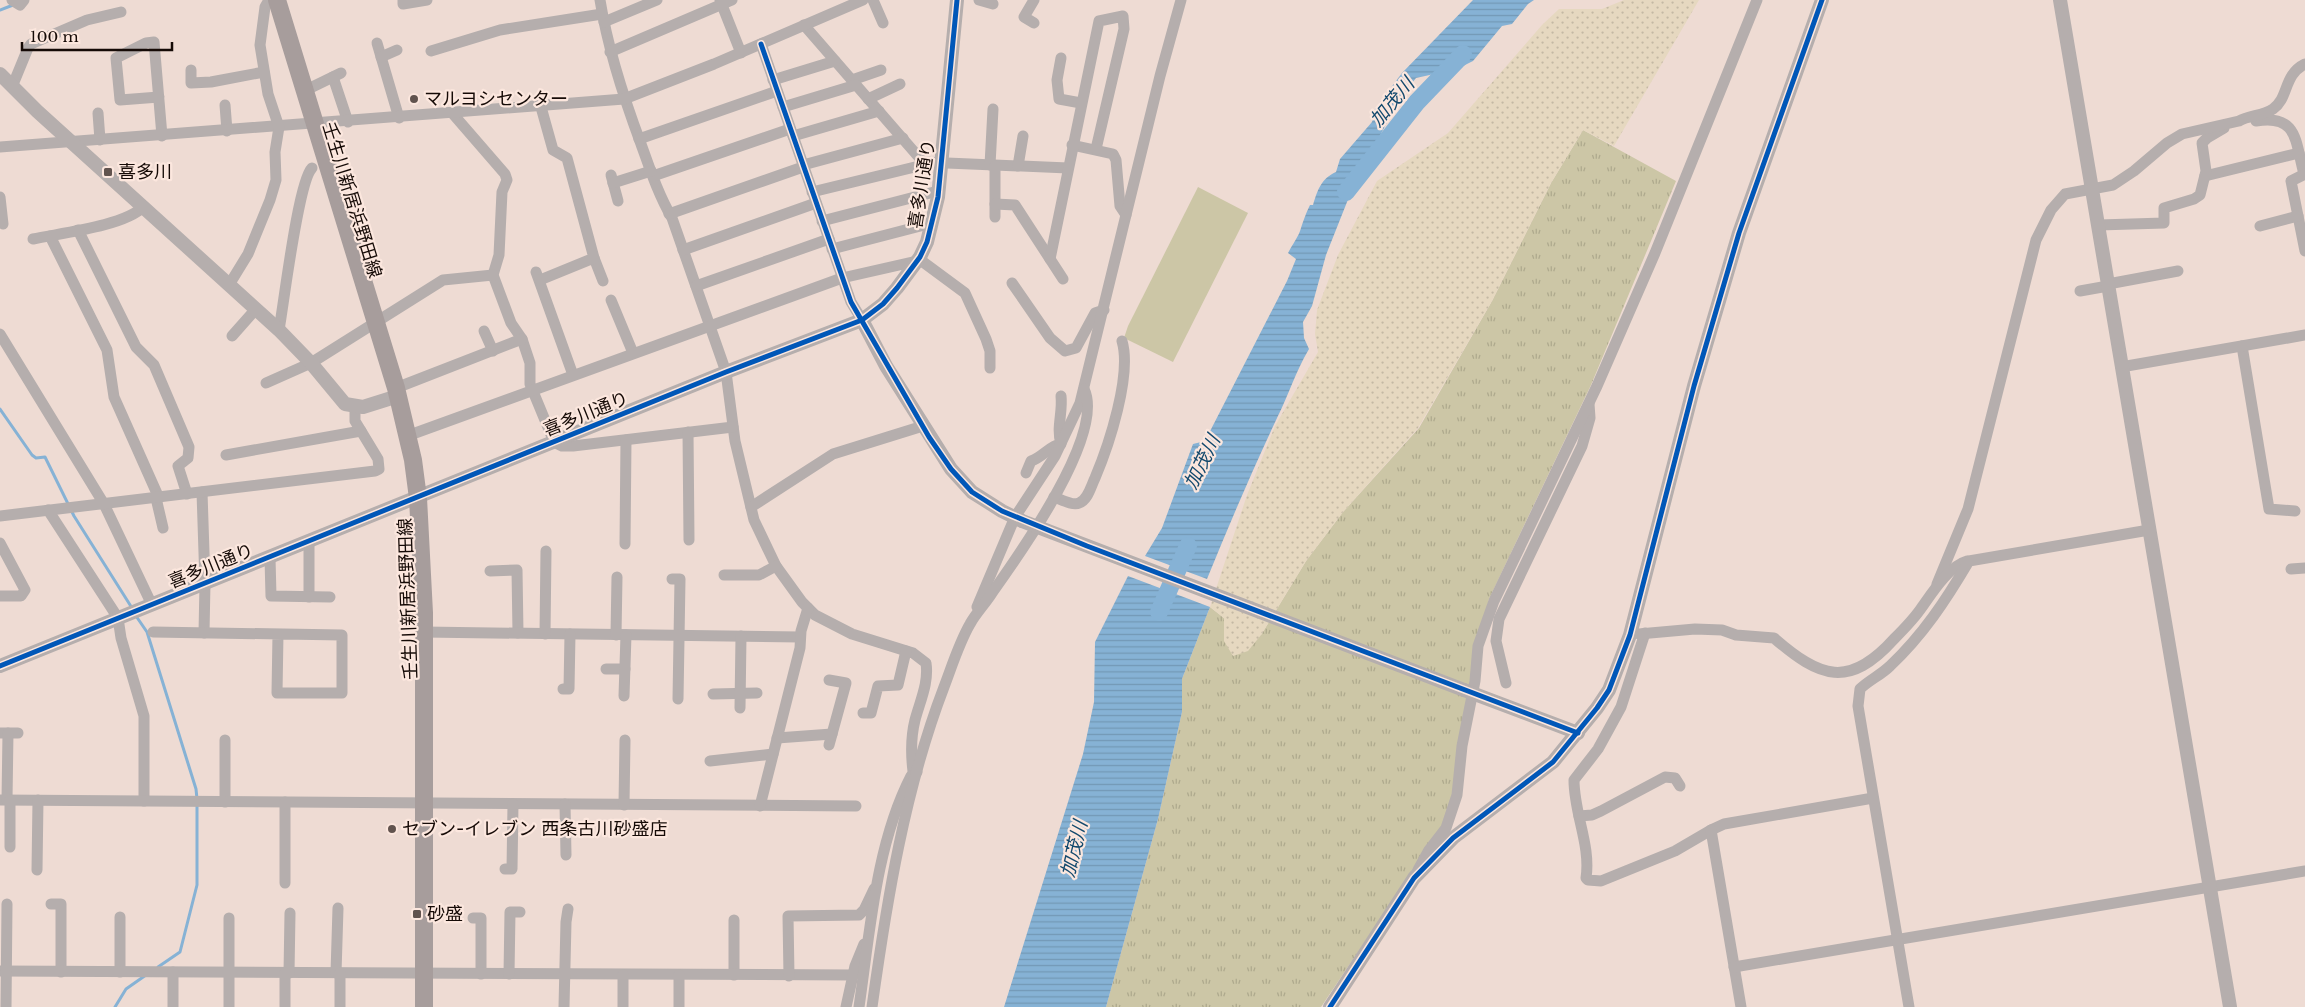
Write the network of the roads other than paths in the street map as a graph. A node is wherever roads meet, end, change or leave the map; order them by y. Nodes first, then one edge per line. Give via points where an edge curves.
1 (12, 0) edge
2 (24, 0) edge
3 (269, 0) edge
4 (277, 0) edge
5 (403, 0) edge
6 (427, 0) edge
7 (600, 0) edge
8 (657, 0) edge
9 (732, 0) edge
10 (863, 0) edge
11 (873, 0) edge
12 (957, 0) edge
13 (978, 0) edge
14 (1033, 0) edge
15 (1182, 0) edge
16 (1757, 0) edge
17 (1822, 0) edge
18 (2060, 0) edge
19 (721, 3) edge
20 (993, 4) dead end
21 (121, 12) dead end
22 (603, 18) junction
23 (883, 23) dead end
24 (1034, 23) dead end
25 (804, 25) junction
26 (377, 43) dead end
27 (761, 44) junction
28 (397, 50) dead end
29 (431, 51) dead end
30 (610, 52) junction
31 (741, 52) junction
32 (381, 57) junction
33 (1061, 58) dead end
34 (835, 61) junction
35 (2305, 64) edge
36 (191, 70) dead end
37 (881, 70) dead end
38 (264, 72) junction
39 (0, 74) edge
40 (854, 83) junction
41 (900, 84) dead end
42 (775, 85) junction
43 (12, 87) junction
44 (304, 91) junction
45 (159, 98) junction
46 (624, 99) junction
47 (868, 99) junction
48 (1081, 103) junction
49 (225, 105) dead end
50 (541, 107) junction
51 (783, 107) junction
52 (993, 109) dead end
53 (879, 111) junction
54 (98, 113) dead end
55 (453, 114) junction
56 (399, 118) junction
57 (348, 122) junction
58 (2234, 123) junction
59 (314, 124) junction
60 (279, 127) junction
61 (228, 131) junction
62 (792, 132) junction
63 (162, 136) junction
64 (1023, 136) dead end
65 (903, 138) junction
66 (639, 139) junction
67 (100, 140) junction
68 (71, 142) junction
69 (1072, 145) junction
70 (0, 148) edge
71 (1096, 149) junction
72 (2298, 153) junction
73 (923, 162) junction
74 (940, 164) junction
75 (803, 166) junction
76 (992, 166) junction
77 (1018, 166) junction
78 (312, 168) dead end
79 (1068, 168) junction
80 (652, 174) junction
81 (2304, 174) edge
82 (2205, 176) junction
83 (2093, 190) junction
84 (938, 191) junction
85 (0, 197) edge
86 (814, 198) junction
87 (618, 201) dead end
88 (995, 204) junction
89 (143, 207) junction
90 (670, 214) junction
91 (1126, 215) junction
92 (2298, 216) junction
93 (995, 217) dead end
94 (822, 221) junction
95 (932, 223) junction
96 (3, 224) dead end
97 (2099, 226) junction
98 (2260, 226) dead end
99 (78, 230) junction
100 (50, 236) junction
101 (33, 239) dead end
102 (831, 244) junction
103 (683, 250) junction
104 (2305, 251) edge
105 (594, 258) junction
106 (1050, 259) junction
107 (918, 260) junction
108 (2178, 271) dead end
109 (494, 275) junction
110 (842, 278) junction
111 (1062, 279) dead end
112 (602, 281) dead end
113 (1012, 282) dead end
114 (230, 285) junction
115 (2108, 285) junction
116 (696, 286) junction
117 (2080, 291) dead end
118 (611, 300) dead end
119 (256, 309) junction
120 (1104, 310) junction
121 (862, 320) junction
122 (376, 322) junction
123 (710, 325) junction
124 (279, 330) junction
125 (484, 331) dead end
126 (0, 334) edge
127 (2305, 335) edge
128 (232, 336) dead end
129 (522, 339) junction
130 (1122, 341) dead end
131 (2242, 346) junction
132 (493, 350) junction
133 (633, 353) junction
134 (311, 363) junction
135 (2121, 367) junction
136 (990, 368) dead end
137 (726, 372) junction
138 (573, 375) junction
139 (266, 383) dead end
140 (1084, 389) junction
141 (532, 390) junction
142 (397, 392) junction
143 (1061, 396) dead end
144 (1589, 403) junction
145 (355, 407) junction
146 (923, 426) junction
147 (733, 427) junction
148 (361, 431) junction
149 (688, 432) junction
150 (407, 436) junction
151 (626, 440) junction
152 (554, 442) junction
153 (1061, 444) junction
154 (226, 455) dead end
155 (1026, 472) dead end
156 (202, 492) junction
157 (187, 494) junction
158 (1054, 497) junction
159 (158, 498) junction
160 (418, 498) junction
161 (104, 504) junction
162 (751, 507) junction
163 (48, 510) junction
164 (2294, 511) dead end
165 (2, 515) edge
166 (1018, 519) junction
167 (0, 527) edge
168 (163, 528) dead end
169 (2148, 530) junction
170 (689, 540) dead end
171 (309, 542) junction
172 (0, 543) edge
173 (625, 544) dead end
174 (546, 551) dead end
175 (270, 558) junction
176 (1968, 561) junction
177 (776, 566) junction
178 (2305, 568) edge
179 (2290, 569) dead end
180 (490, 570) dead end
181 (724, 575) dead end
182 (617, 577) dead end
183 (672, 579) dead end
184 (205, 584) junction
185 (1937, 584) junction
186 (0, 596) edge
187 (309, 597) junction
188 (330, 597) dead end
189 (152, 605) junction
190 (808, 608) junction
191 (118, 618) junction
192 (970, 624) junction
193 (153, 632) dead end
194 (424, 632) junction
195 (204, 633) junction
196 (518, 633) junction
197 (1645, 633) junction
198 (278, 634) junction
199 (545, 634) junction
200 (570, 634) junction
201 (621, 635) junction
202 (680, 635) junction
203 (1630, 635) junction
204 (741, 636) junction
205 (800, 637) junction
206 (906, 651) junction
207 (0, 666) edge
208 (606, 669) dead end
209 (625, 669) junction
210 (829, 680) dead end
211 (1506, 683) dead end
212 (563, 689) dead end
213 (740, 693) junction
214 (757, 693) dead end
215 (1473, 693) junction
216 (713, 694) dead end
217 (624, 696) dead end
218 (678, 699) dead end
219 (740, 708) dead end
220 (863, 713) dead end
221 (9, 733) edge
222 (1578, 733) junction
223 (777, 738) junction
224 (225, 740) dead end
225 (625, 740) dead end
226 (773, 754) junction
227 (710, 761) dead end
228 (915, 772) junction
229 (1680, 786) dead end
230 (1873, 798) junction
231 (6, 800) edge
232 (38, 800) junction
233 (144, 801) junction
234 (225, 802) junction
235 (285, 802) junction
236 (424, 803) junction
237 (513, 804) junction
238 (565, 804) junction
239 (624, 805) junction
240 (760, 806) junction
241 (856, 806) dead end
242 (1579, 816) junction
243 (1710, 830) junction
244 (10, 847) dead end
245 (566, 855) dead end
246 (505, 869) dead end
247 (37, 870) dead end
248 (2305, 871) edge
249 (1414, 878) junction
250 (284, 883) dead end
251 (878, 884) junction
252 (2210, 887) junction
253 (7, 904) dead end
254 (51, 904) dead end
255 (338, 908) dead end
256 (568, 909) dead end
257 (520, 912) dead end
258 (290, 913) dead end
259 (120, 917) dead end
260 (229, 918) dead end
261 (473, 918) dead end
262 (734, 920) dead end
263 (870, 932) junction
264 (1898, 940) junction
265 (1734, 967) junction
266 (3, 971) edge
267 (61, 972) junction
268 (120, 972) junction
269 (173, 972) junction
270 (229, 972) junction
271 (287, 973) junction
272 (338, 973) junction
273 (424, 974) junction
274 (481, 974) junction
275 (509, 974) junction
276 (565, 974) junction
277 (623, 975) junction
278 (680, 975) junction
279 (734, 975) junction
280 (853, 975) junction
281 (789, 976) junction
282 (844, 1004) edge
283 (6, 1007) edge
284 (173, 1007) edge
285 (229, 1007) edge
286 (285, 1007) edge
287 (340, 1007) edge
288 (424, 1007) edge
289 (564, 1007) edge
290 (623, 1007) edge
291 (679, 1007) edge
292 (859, 1007) edge
293 (872, 1007) edge
294 (1330, 1007) edge
295 (1740, 1007) edge
296 (1909, 1007) edge
297 (2230, 1007) edge

1 - 2 street via 20,5
3 - 38 street via 265,7 260,45
4 - 44 main road, 壬生川新居浜野田線
5 - 6 street via 403,4 408,5
7 - 22 street
8 - 22 street
9 - 19 street
10 - 25 street
11 - 23 street
12 - 74 street, 喜多川通り
13 - 20 street
14 - 24 street via 1024,17
15 - 91 street
16 - 144 street via 1655,253
17 - 203 street via 1733,252 1694,386
18 - 83 street
19 - 30 street
19 - 31 street
21 - 43 street via 87,20 32,44
22 - 29 street via 500,30
22 - 30 street
25 - 27 street
25 - 34 street
26 - 32 street
27 - 31 street
27 - 42 street
28 - 32 street
30 - 46 street
31 - 46 street
32 - 56 street
33 - 48 street via 1056,80 1059,99
34 - 40 street
34 - 42 street
35 - 58 street via 2290,77 2274,109
36 - 38 street via 192,83
37 - 40 street
38 - 60 street
39 - 43 street
40 - 47 street
40 - 51 street
41 - 47 street
42 - 51 street
42 - 66 street
43 - 68 street
44 - 57 street via 337,75
44 - 59 main road, 壬生川新居浜野田線
45 - 45 street via 154,42 116,58 120,100
45 - 63 street
46 - 50 street
46 - 66 street
47 - 53 street
48 - 69 street
48 - 71 street via 1099,21 1124,16 1124,29
49 - 61 street
50 - 55 street
50 - 105 street via 553,150 567,158
51 - 62 street
52 - 76 street
53 - 62 street
53 - 65 street
54 - 67 street
55 - 56 street
55 - 109 street via 507,180 502,192 499,255
56 - 57 street
57 - 59 street
58 - 72 street via 2276,119 2283,122 2294,134
58 - 82 street via 2202,143
58 - 83 street via 2182,134 2123,179
59 - 60 street
59 - 122 main road, 壬生川新居浜野田線
60 - 61 street
60 - 114 street via 275,152 276,180 270,200 248,254
61 - 63 street
62 - 75 street
62 - 80 street
63 - 67 street
64 - 77 street
65 - 73 street
65 - 75 street
66 - 80 street
67 - 68 street
68 - 70 street
68 - 89 street
69 - 71 street
69 - 79 street
71 - 91 street via 1113,154 1116,160 1120,206
72 - 81 street
72 - 82 street
73 - 74 street
73 - 86 street via 919,166
74 - 76 street
74 - 84 street, 喜多川通り
75 - 86 street
75 - 90 street
76 - 77 street
76 - 88 street
77 - 79 street
78 - 124 street via 299,207
79 - 106 street
80 - 87 street via 612,179
80 - 90 street
81 - 92 street via 2290,181
82 - 97 street via 2200,195 2164,208 2164,223
83 - 97 street
83 - 185 street via 2065,194 2051,210 2036,240 1968,508
84 - 94 street
84 - 95 street, 喜多川通り
85 - 96 street
86 - 94 street
86 - 103 street
88 - 93 street
88 - 106 street via 1015,204
89 - 99 street via 136,214 118,221
89 - 114 street
90 - 103 street
91 - 120 street
92 - 98 street
92 - 104 street
94 - 102 street
95 - 102 street
95 - 107 street, 喜多川通り
97 - 115 street
99 - 100 street
99 - 157 street via 136,347 154,365 189,447 188,458 178,466
100 - 101 street
100 - 159 street via 107,350 114,397
102 - 110 street
102 - 116 street
103 - 116 street
105 - 112 street
105 - 138 street via 538,276
106 - 111 street
107 - 110 street
107 - 121 street, 喜多川通り via 883,304
107 - 136 street via 965,293 990,351
108 - 115 street
109 - 122 street via 443,280
109 - 129 street via 511,323
110 - 121 street
110 - 123 street
113 - 120 street via 1050,338 1065,351 1076,348 1095,313
114 - 119 street
115 - 117 street
115 - 135 street
116 - 123 street
118 - 133 street
119 - 124 street
119 - 128 street
120 - 140 street
121 - 137 street, 喜多川通り
121 - 146 street
122 - 134 street
122 - 142 main road, 壬生川新居浜野田線
123 - 133 street
123 - 137 street
124 - 134 street
125 - 132 street
126 - 161 street
127 - 131 street
129 - 132 street
129 - 141 street via 530,363
130 - 158 street via 1125,362 1117,413 1108,446 1087,496 1076,504
131 - 135 street
131 - 164 street via 2269,509
132 - 142 street
133 - 138 street
134 - 139 street
134 - 145 street via 345,404
135 - 169 street
137 - 147 street
137 - 152 street, 喜多川通り
138 - 141 street
140 - 153 street
140 - 158 street via 1088,396 1087,423
141 - 150 street
141 - 152 street
142 - 145 street via 377,404
142 - 150 main road, 壬生川新居浜野田線
143 - 153 street
144 - 211 street via 1590,418 1582,446 1499,619 1496,641
144 - 215 street via 1494,601 1478,646
145 - 148 street via 355,421
146 - 162 street via 833,454
146 - 166 street via 951,469 972,492
147 - 149 street
147 - 162 street
148 - 154 street
148 - 156 street via 378,459 379,469 375,471
149 - 151 street
149 - 170 street
150 - 160 main road, 壬生川新居浜野田線
151 - 152 street via 573,446
151 - 173 street
152 - 160 street, 喜多川通り
153 - 155 street via 1053,445 1040,458 1031,461
153 - 166 street
156 - 157 street
156 - 184 street
157 - 159 street
158 - 192 street via 1033,534
159 - 161 street
159 - 168 street
160 - 171 street, 喜多川通り
160 - 194 main road, 壬生川新居浜野田線
161 - 163 street
161 - 189 street
162 - 177 street
163 - 165 street
163 - 191 street
165 - 167 street
166 - 192 street
166 - 215 street, bridge
169 - 176 street
169 - 252 street
171 - 175 street, 喜多川通り
171 - 187 street
172 - 186 street via 25,590 21,596
174 - 199 street
175 - 184 street, 喜多川通り
175 - 187 street via 271,596
176 - 185 street via 1961,563
176 - 230 street via 1936,616 1915,642 1881,675 1860,689 1858,706
177 - 181 street via 759,575
177 - 190 street
178 - 179 street
180 - 196 street via 517,570
182 - 201 street
183 - 202 street via 680,579
184 - 189 street, 喜多川通り
184 - 195 street
185 - 197 street via 1921,609 1879,656 1867,664 1839,673 1809,665 1768,636 1695,629
187 - 188 street
189 - 191 street, 喜多川通り
190 - 205 street
190 - 206 street via 852,634
191 - 207 street, 喜多川通り
191 - 233 street via 144,716
192 - 228 street
193 - 195 street
194 - 196 street
194 - 236 main road, 壬生川新居浜野田線
195 - 198 street
196 - 199 street
197 - 203 street
197 - 242 street via 1621,707 1598,749 1574,780
198 - 198 street via 342,635 342,693 277,693
199 - 200 street
200 - 201 street
200 - 212 street via 569,689
201 - 202 street
201 - 209 street
202 - 204 street
202 - 218 street
203 - 222 street via 1609,690
204 - 205 street
204 - 213 street
205 - 223 street
206 - 220 street via 898,685 878,686 871,712
206 - 228 street via 924,659 927,670 913,733
208 - 209 street
209 - 217 street
210 - 223 street via 846,683 830,739
213 - 214 street
213 - 216 street
213 - 219 street
215 - 222 street
215 - 249 street via 1462,746 1457,795 1446,828
221 - 231 street
222 - 249 street via 1553,762 1453,838
223 - 226 street
224 - 234 street
225 - 239 street
226 - 227 street
226 - 240 street
228 - 251 street via 893,816
228 - 293 street via 895,858
229 - 242 street via 1675,778 1664,777 1601,811
230 - 243 street via 1724,824
230 - 264 street
231 - 232 street
231 - 244 street
232 - 233 street
232 - 247 street
233 - 234 street
234 - 235 street
235 - 236 street
235 - 250 street
236 - 237 street
236 - 273 main road, 壬生川新居浜野田線
237 - 238 street
237 - 246 street via 512,869
238 - 239 street
238 - 245 street
239 - 240 street
240 - 241 street
242 - 243 street via 1587,851 1586,878 1593,881 1675,852
243 - 265 street
248 - 252 street
249 - 294 street
251 - 263 street
251 - 281 street via 859,916 788,916
252 - 264 street
252 - 297 street
253 - 266 street
254 - 267 street via 61,904
255 - 272 street
256 - 276 street
257 - 275 street via 510,912
258 - 271 street
259 - 268 street
260 - 270 street
261 - 274 street via 481,918
262 - 279 street
263 - 280 street
263 - 292 street
264 - 265 street
264 - 296 street
265 - 295 street
266 - 267 street
266 - 283 street
267 - 268 street
268 - 269 street
269 - 270 street
269 - 284 street
270 - 271 street
270 - 285 street
271 - 272 street
271 - 286 street
272 - 273 street
272 - 287 street
273 - 274 street
273 - 288 main road, 壬生川新居浜野田線
274 - 275 street
275 - 276 street
276 - 277 street
276 - 289 street
277 - 278 street
277 - 290 street
278 - 279 street
278 - 291 street
279 - 281 street
280 - 281 street
280 - 282 street

